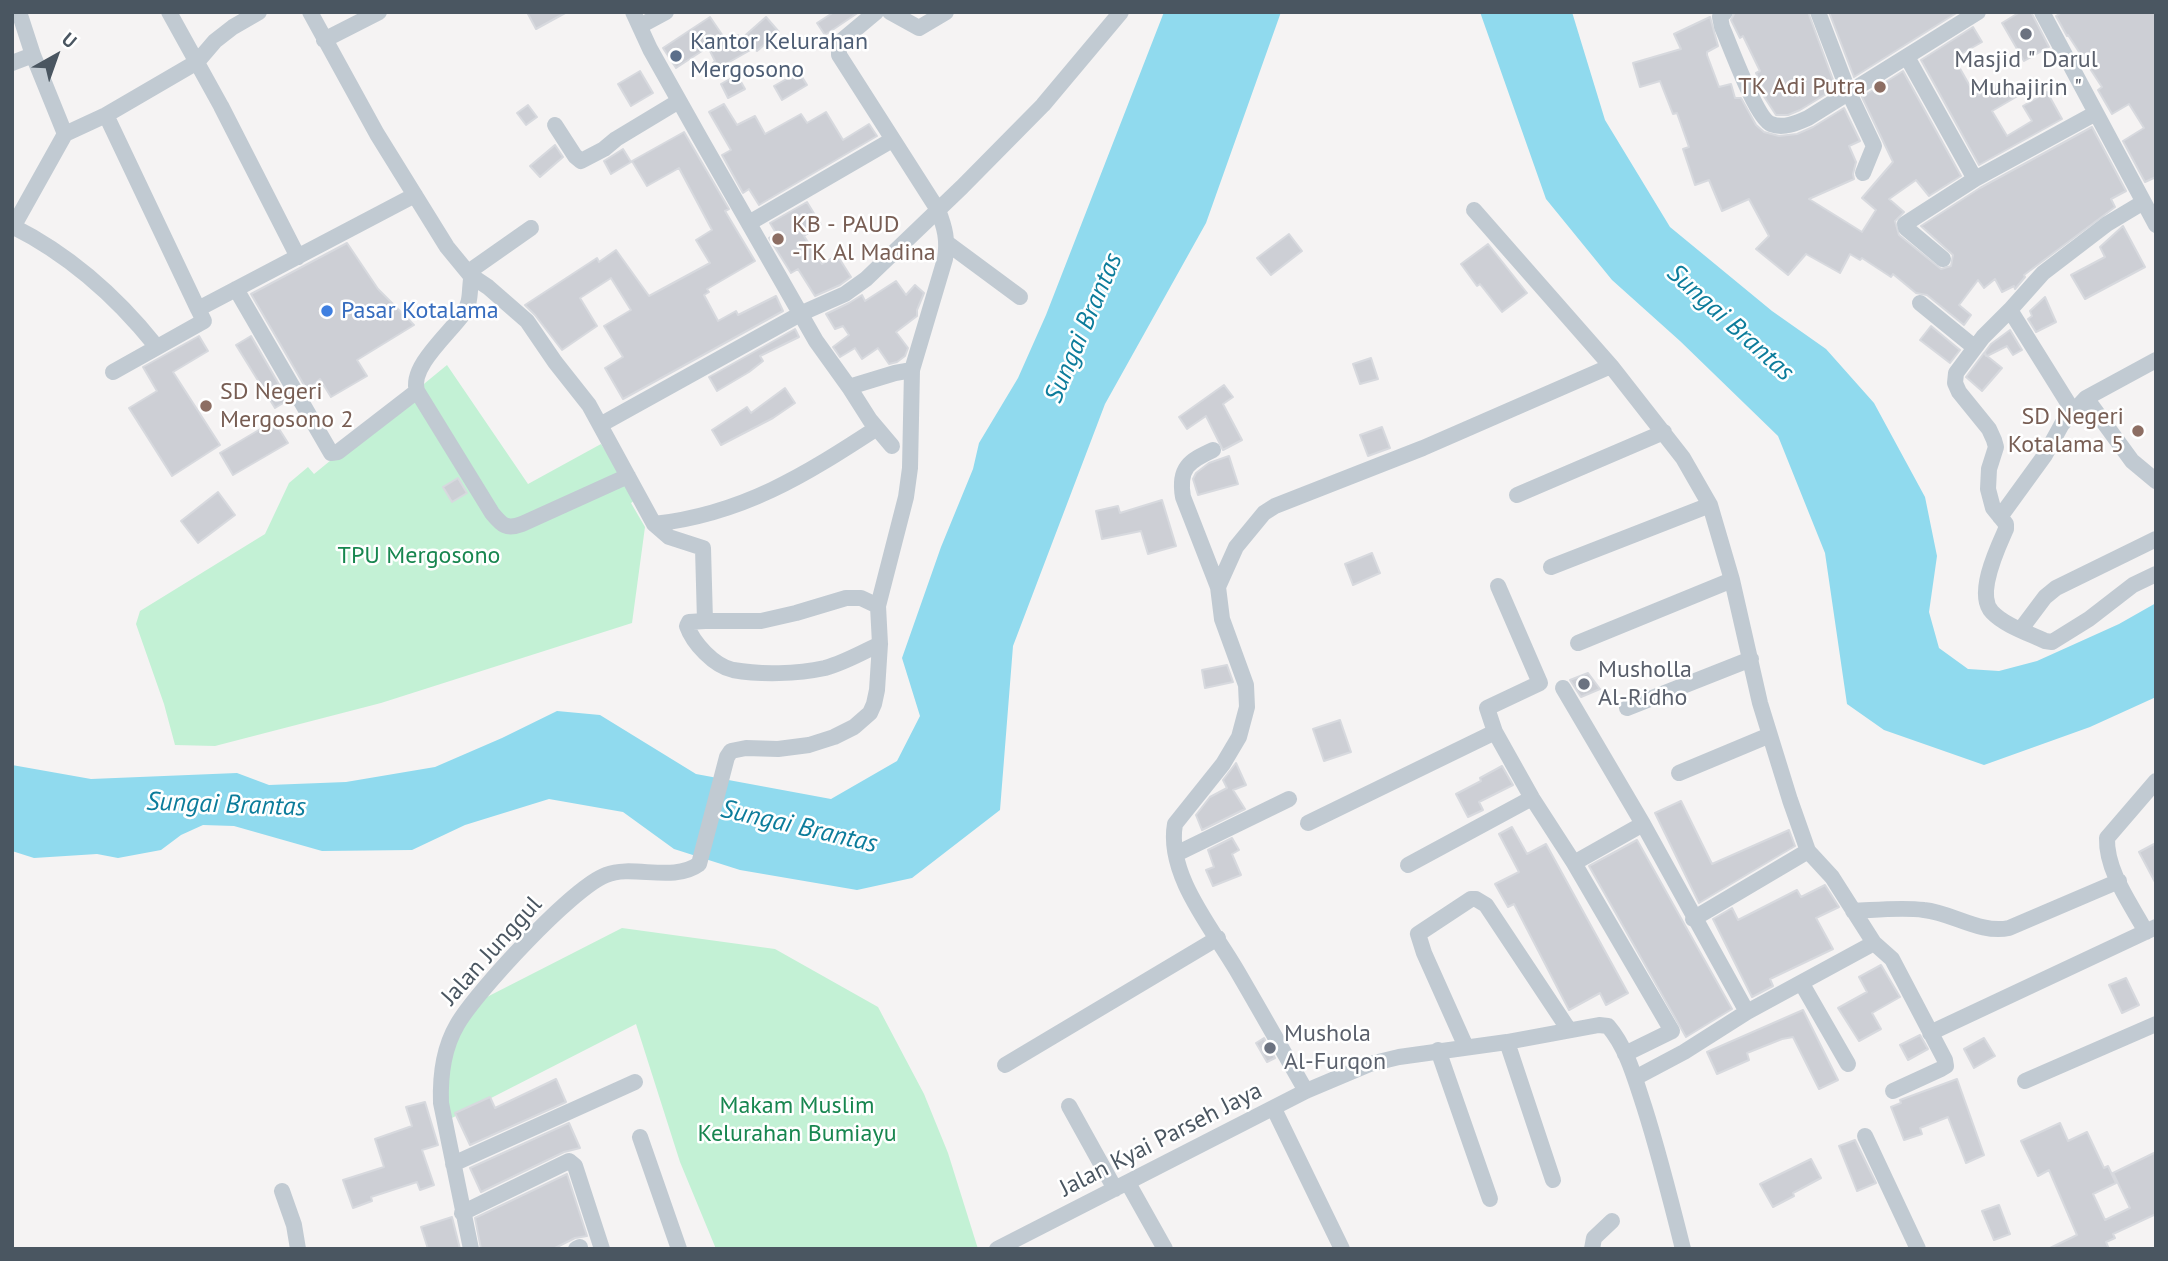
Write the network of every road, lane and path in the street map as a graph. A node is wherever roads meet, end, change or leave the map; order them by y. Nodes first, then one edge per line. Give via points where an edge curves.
1 (169, 12) edge
2 (259, 12) edge
3 (310, 12) edge
4 (379, 12) edge
5 (666, 12) edge
6 (890, 12) edge
7 (946, 12) edge
8 (1121, 12) edge
9 (1725, 12) edge
10 (1818, 12) edge
11 (1978, 12) edge
12 (2042, 12) edge
13 (25, 14) edge
14 (870, 14) edge
15 (636, 19) edge
16 (324, 40) junction
17 (33, 55) junction
18 (1907, 57) junction
19 (197, 62) junction
20 (12, 63) edge
21 (1849, 93) junction
22 (679, 101) junction
23 (2096, 113) junction
24 (106, 116) junction
25 (555, 125) dead end
26 (65, 134) junction
27 (892, 140) junction
28 (1863, 173) dead end
29 (1975, 179) junction
30 (415, 195) junction
31 (2142, 203) junction
32 (1474, 210) dead end
33 (938, 211) junction
34 (749, 223) junction
35 (2156, 225) edge
36 (12, 226) edge
37 (531, 228) dead end
38 (947, 243) junction
39 (298, 257) junction
40 (1943, 259) dead end
41 (470, 275) junction
42 (236, 289) junction
43 (1020, 296) dead end
44 (1920, 303) dead end
45 (198, 309) junction
46 (2010, 310) junction
47 (802, 313) junction
48 (156, 346) junction
49 (1975, 347) junction
50 (2156, 360) edge
51 (1611, 366) junction
52 (912, 370) junction
53 (113, 372) dead end
54 (849, 387) junction
55 (417, 391) junction
56 (2086, 398) junction
57 (2073, 411) junction
58 (600, 425) junction
59 (877, 428) junction
60 (1664, 432) junction
61 (892, 446) dead end
62 (1213, 450) dead end
63 (628, 476) junction
64 (2156, 481) edge
65 (1517, 495) dead end
66 (1710, 505) junction
67 (2000, 517) junction
68 (654, 524) junction
69 (2156, 539) edge
70 (1551, 567) dead end
71 (2156, 574) edge
72 (1732, 579) junction
73 (1498, 586) dead end
74 (1218, 587) junction
75 (878, 606) junction
76 (705, 621) junction
77 (2021, 629) junction
78 (1578, 643) dead end
79 (880, 644) junction
80 (1751, 659) junction
81 (1563, 688) dead end
82 (1627, 708) dead end
83 (1495, 732) junction
84 (1770, 735) junction
85 (1679, 773) dead end
86 (2156, 781) edge
87 (1532, 798) junction
88 (1289, 799) dead end
89 (1308, 823) dead end
90 (1643, 824) junction
91 (1808, 851) junction
92 (1176, 854) junction
93 (1574, 863) junction
94 (1408, 864) dead end
95 (2119, 881) junction
96 (1853, 911) junction
97 (1693, 919) junction
98 (2151, 930) edge
99 (1218, 939) junction
100 (1874, 943) junction
101 (1802, 984) junction
102 (1747, 1012) junction
103 (2156, 1024) edge
104 (1569, 1030) junction
105 (1672, 1031) junction
106 (1930, 1032) junction
107 (1507, 1042) junction
108 (1466, 1047) junction
109 (1438, 1050) junction
110 (1684, 1052) junction
111 (1625, 1054) junction
112 (1848, 1064) dead end
113 (1005, 1065) dead end
114 (1635, 1078) junction
115 (2025, 1081) dead end
116 (635, 1082) dead end
117 (1306, 1091) junction
118 (1893, 1091) dead end
119 (1069, 1106) dead end
120 (1274, 1109) junction
121 (1865, 1136) dead end
122 (640, 1137) dead end
123 (453, 1164) junction
124 (1553, 1180) dead end
125 (1122, 1186) junction
126 (282, 1191) dead end
127 (1490, 1199) dead end
128 (462, 1213) junction
129 (1612, 1221) dead end
130 (298, 1249) edge
131 (471, 1249) edge
132 (602, 1249) edge
133 (678, 1249) edge
134 (997, 1249) edge
135 (1165, 1249) edge
136 (1342, 1249) edge
137 (1592, 1249) edge
138 (1683, 1249) edge
139 (1918, 1249) edge

1 - 19 street
2 - 19 street via 215,41
3 - 16 street
4 - 16 street
5 - 15 street
6 - 7 street via 919,28
8 - 33 street via 1043,105
9 - 21 street via 1720,17 1722,27 1758,110 1769,124 1793,124
10 - 21 street
11 - 18 street
12 - 23 street
13 - 17 street
14 - 27 street via 837,48
15 - 22 street
16 - 30 street
17 - 20 street
17 - 26 street
18 - 21 street
18 - 29 street
19 - 24 street
19 - 39 street
21 - 28 street via 1874,146
22 - 25 street via 581,161
22 - 34 street
23 - 29 street
23 - 31 street
24 - 26 street
24 - 45 street
26 - 36 street
27 - 33 street
27 - 34 street
29 - 40 street via 1905,225
30 - 39 street
30 - 41 street
31 - 35 street
31 - 46 street via 2043,273
32 - 51 street
33 - 38 street
33 - 47 street via 866,279
34 - 47 street
36 - 48 street via 70,260 136,321
37 - 41 street via 481,262
38 - 43 street
38 - 52 street
39 - 42 street
41 - 55 street via 470,301 416,376
41 - 58 street via 527,321
42 - 45 street
42 - 55 street via 331,453
44 - 49 street
45 - 48 street via 204,321
46 - 49 street
46 - 57 street
47 - 54 street
47 - 58 street
48 - 53 street
49 - 67 street via 1956,373 1955,383 1994,440 1988,489
50 - 56 street
51 - 60 street
51 - 74 street via 1275,506 1236,547
52 - 54 street
52 - 75 street via 911,468
54 - 59 street
55 - 63 street via 505,527 522,524
56 - 57 street
56 - 64 street via 2132,460
57 - 67 street
58 - 63 street
59 - 61 street
59 - 68 street via 774,491 714,512
60 - 65 street
60 - 66 street
62 - 74 street via 1191,461 1180,484
63 - 68 street
66 - 70 street
66 - 72 street
67 - 77 street via 2006,529 1989,573 1986,602 1994,614
68 - 76 street via 669,537 703,548
69 - 77 street via 2056,588
71 - 77 street via 2133,585 2055,641
72 - 78 street
72 - 80 street
73 - 83 street via 1540,683 1487,708
74 - 92 street via 1223,619 1247,685 1247,707 1239,737 1223,764 1175,824
75 - 76 street via 846,598 761,621
75 - 79 street
76 - 79 street via 689,622 689,631 702,649 731,669 777,673 827,667
79 - 123 street, Jalan Junggul via 874,705 855,727 809,745 731,751 699,864 682,871 607,874 555,912 477,998 457,1025 442,1067 441,1103
80 - 82 street
80 - 84 street
81 - 90 street
83 - 87 street
83 - 89 street
84 - 85 street
84 - 91 street
86 - 95 street via 2107,838
87 - 93 street
87 - 94 street
88 - 92 street
90 - 93 street
90 - 97 street
91 - 96 street via 1832,877
91 - 97 street
92 - 99 street via 1196,906
93 - 105 street
95 - 96 street via 2000,930 1923,909
95 - 98 street
96 - 100 street
97 - 102 street
98 - 106 street
99 - 113 street
99 - 117 street
100 - 101 street
100 - 106 street via 1892,959
101 - 102 street
101 - 112 street
102 - 110 street
103 - 115 street
104 - 107 street, Jalan Kyai Parseh Jaya
104 - 108 street via 1486,905 1471,899 1418,934
104 - 111 street, Jalan Kyai Parseh Jaya via 1608,1026
105 - 110 street
105 - 111 street
106 - 118 street via 1946,1066
107 - 108 street, Jalan Kyai Parseh Jaya
107 - 124 street
108 - 109 street, Jalan Kyai Parseh Jaya
109 - 117 street, Jalan Kyai Parseh Jaya via 1370,1064
109 - 127 street
110 - 114 street
111 - 114 street, Jalan Kyai Parseh Jaya
114 - 138 street, Jalan Kyai Parseh Jaya
116 - 123 street
117 - 120 street, Jalan Kyai Parseh Jaya
119 - 125 street
120 - 125 street, Jalan Kyai Parseh Jaya
120 - 136 street
121 - 139 street
122 - 133 street
123 - 128 street, Jalan Junggul
125 - 134 street, Jalan Kyai Parseh Jaya
125 - 135 street
126 - 130 street
128 - 131 street, Jalan Junggul
128 - 132 street via 569,1161 575,1166
129 - 137 street via 1594,1238

